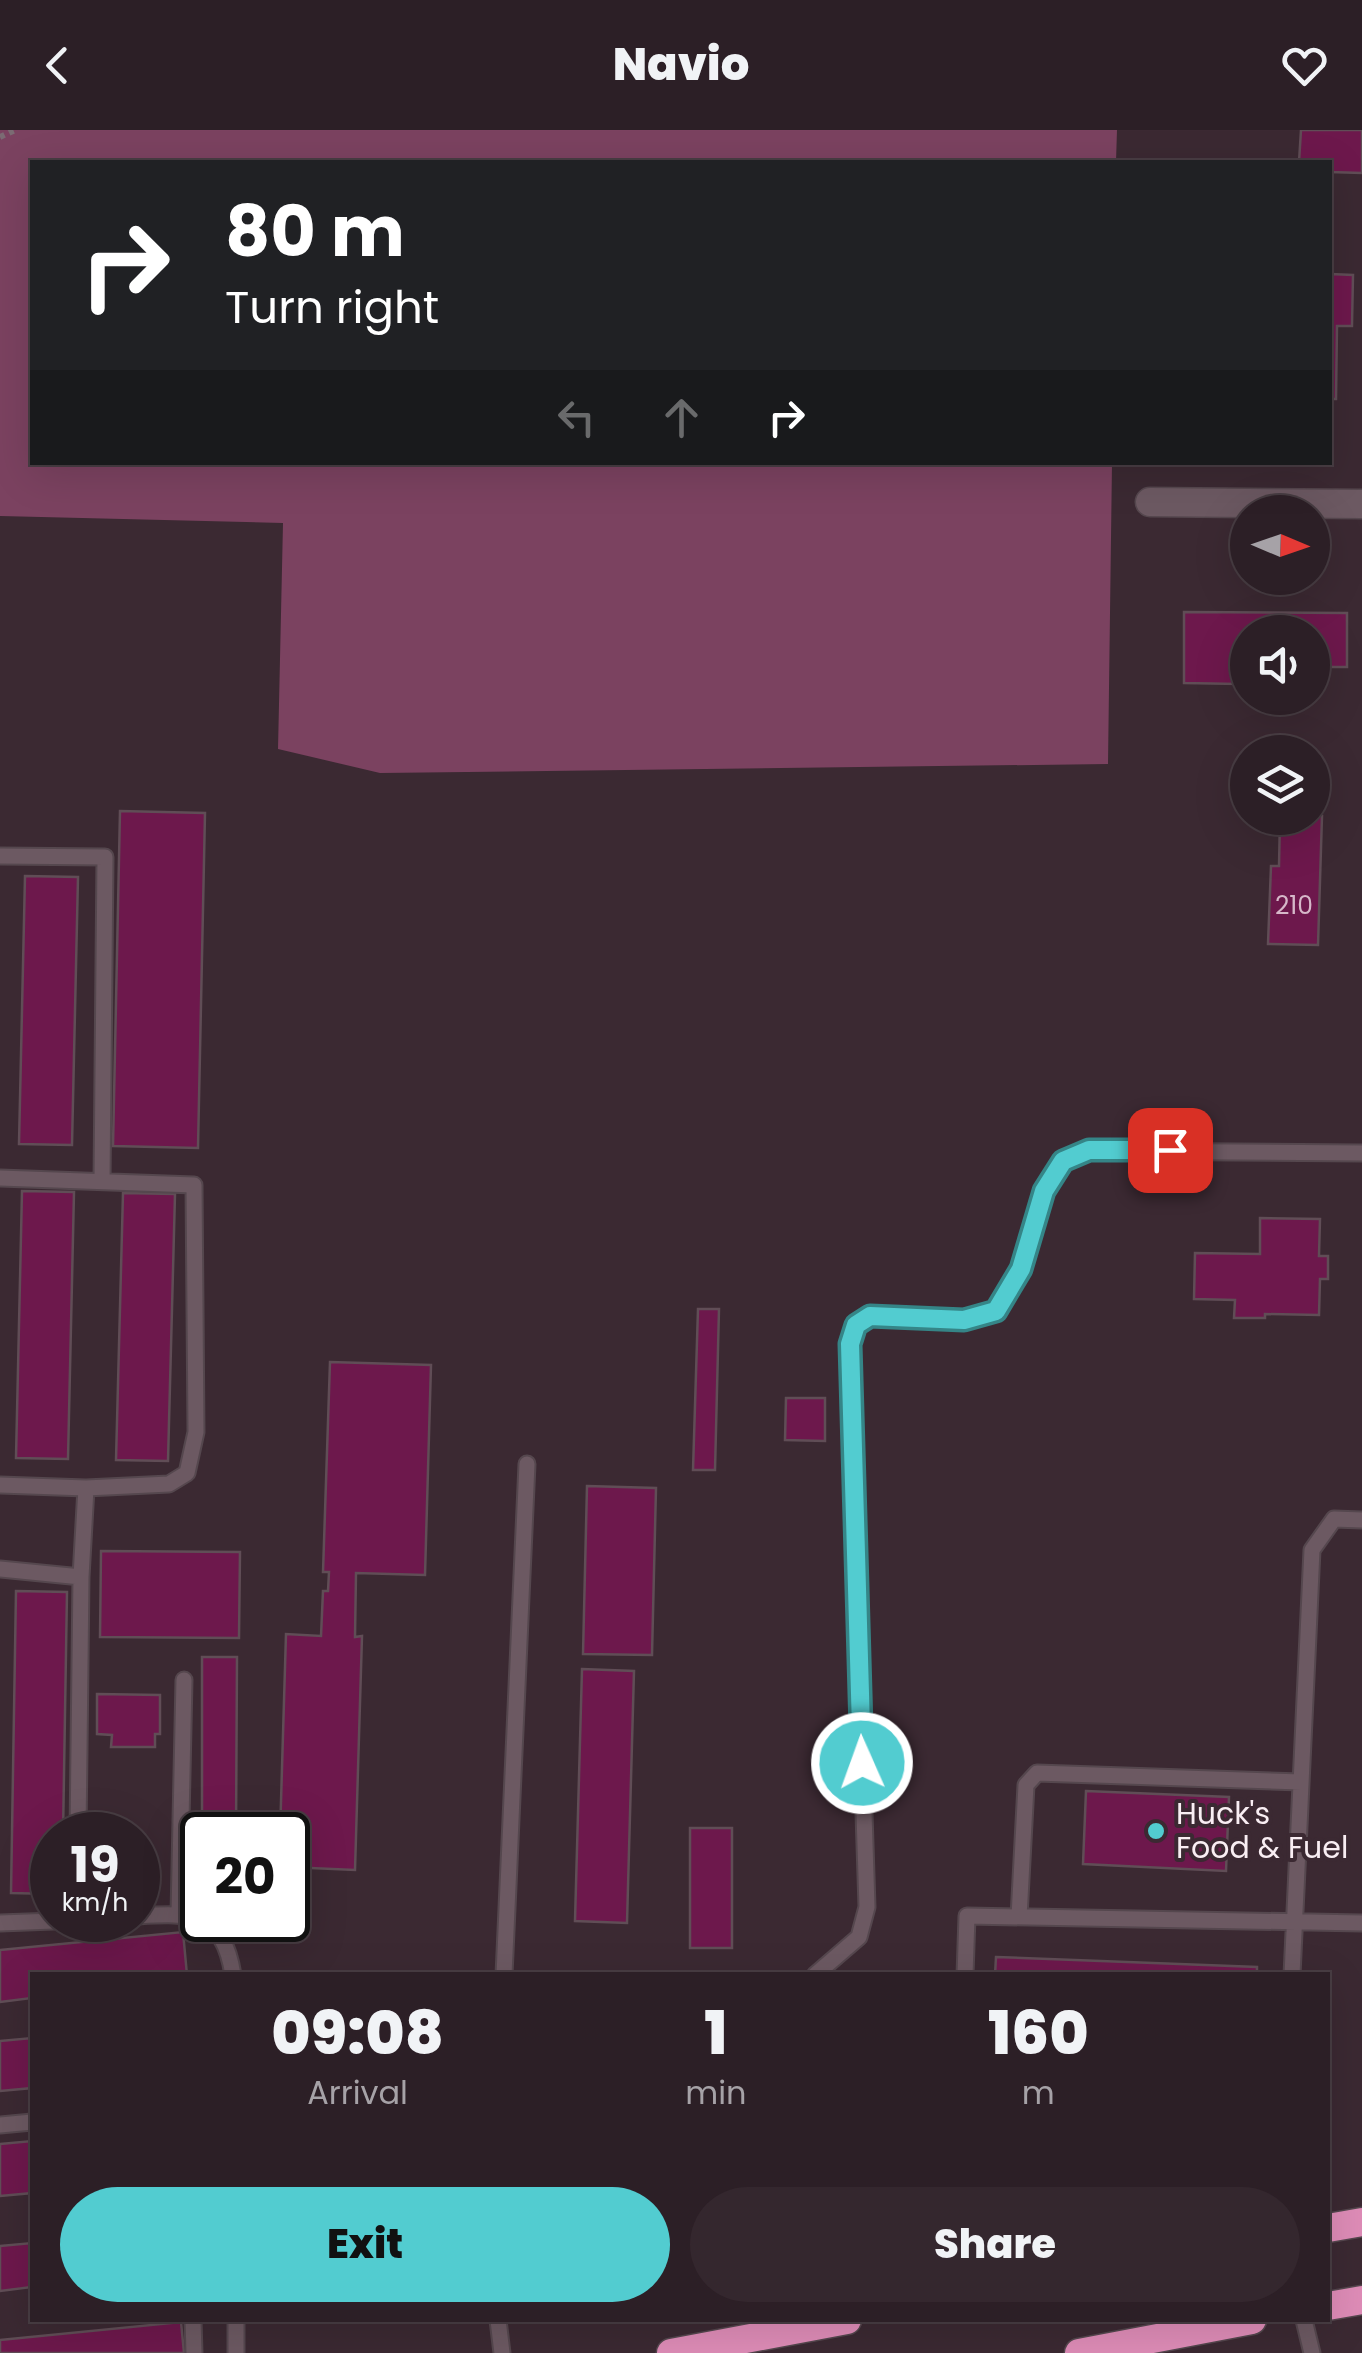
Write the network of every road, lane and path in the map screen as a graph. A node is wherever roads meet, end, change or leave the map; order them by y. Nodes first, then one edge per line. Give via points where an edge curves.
1 (15, 130) edge
2 (0, 137) edge
3 (1150, 502) dead end
4 (1362, 504) edge
5 (0, 856) edge
6 (1362, 1153) edge
7 (0, 1178) edge
8 (102, 1181) junction
9 (527, 1464) dead end
10 (0, 1484) edge
11 (86, 1488) junction
12 (1362, 1520) edge
13 (0, 1570) edge
14 (81, 1577) junction
15 (184, 1680) dead end
16 (1301, 1782) junction
17 (78, 1812) edge
18 (179, 1914) junction
19 (160, 1915) edge
20 (1019, 1917) junction
21 (30, 1922) edge
22 (1294, 1922) junction
23 (1362, 1922) edge
24 (0, 1923) edge
25 (232, 1972) edge
26 (504, 1972) edge
27 (818, 1972) edge
28 (965, 1972) edge
29 (1292, 1972) edge
30 (30, 2122) edge
31 (0, 2125) edge
32 (1362, 2222) edge
33 (1330, 2228) edge
34 (193, 2322) edge
35 (236, 2322) edge
36 (498, 2322) edge
37 (828, 2322) edge
38 (1242, 2322) edge
39 (1304, 2322) edge
40 (194, 2353) edge
41 (236, 2353) edge
42 (502, 2353) edge
43 (670, 2353) edge
44 (1079, 2353) edge
45 (1312, 2353) edge

1 - 2 path
3 - 4 street
5 - 8 lane via 105,858
6 - 27 lane via 1089,1150 1063,1161 1044,1191 1021,1269 996,1311 964,1320 870,1316 856,1325 850,1344 867,1907 858,1937
7 - 8 lane
8 - 11 lane via 194,1185 196,1432 187,1473 169,1484
9 - 26 lane
10 - 11 lane
11 - 14 lane
12 - 16 lane via 1334,1520 1312,1550
13 - 14 lane
14 - 17 lane
15 - 18 lane
16 - 20 lane via 1037,1773 1026,1784
16 - 22 lane
18 - 19 lane
18 - 25 lane via 216,1931
20 - 22 lane
20 - 28 lane via 967,1916
21 - 24 lane
22 - 23 lane
22 - 29 lane
30 - 31 lane
32 - 33 highway
34 - 40 lane
35 - 41 lane
36 - 42 lane
37 - 43 highway
38 - 44 highway
39 - 45 lane

